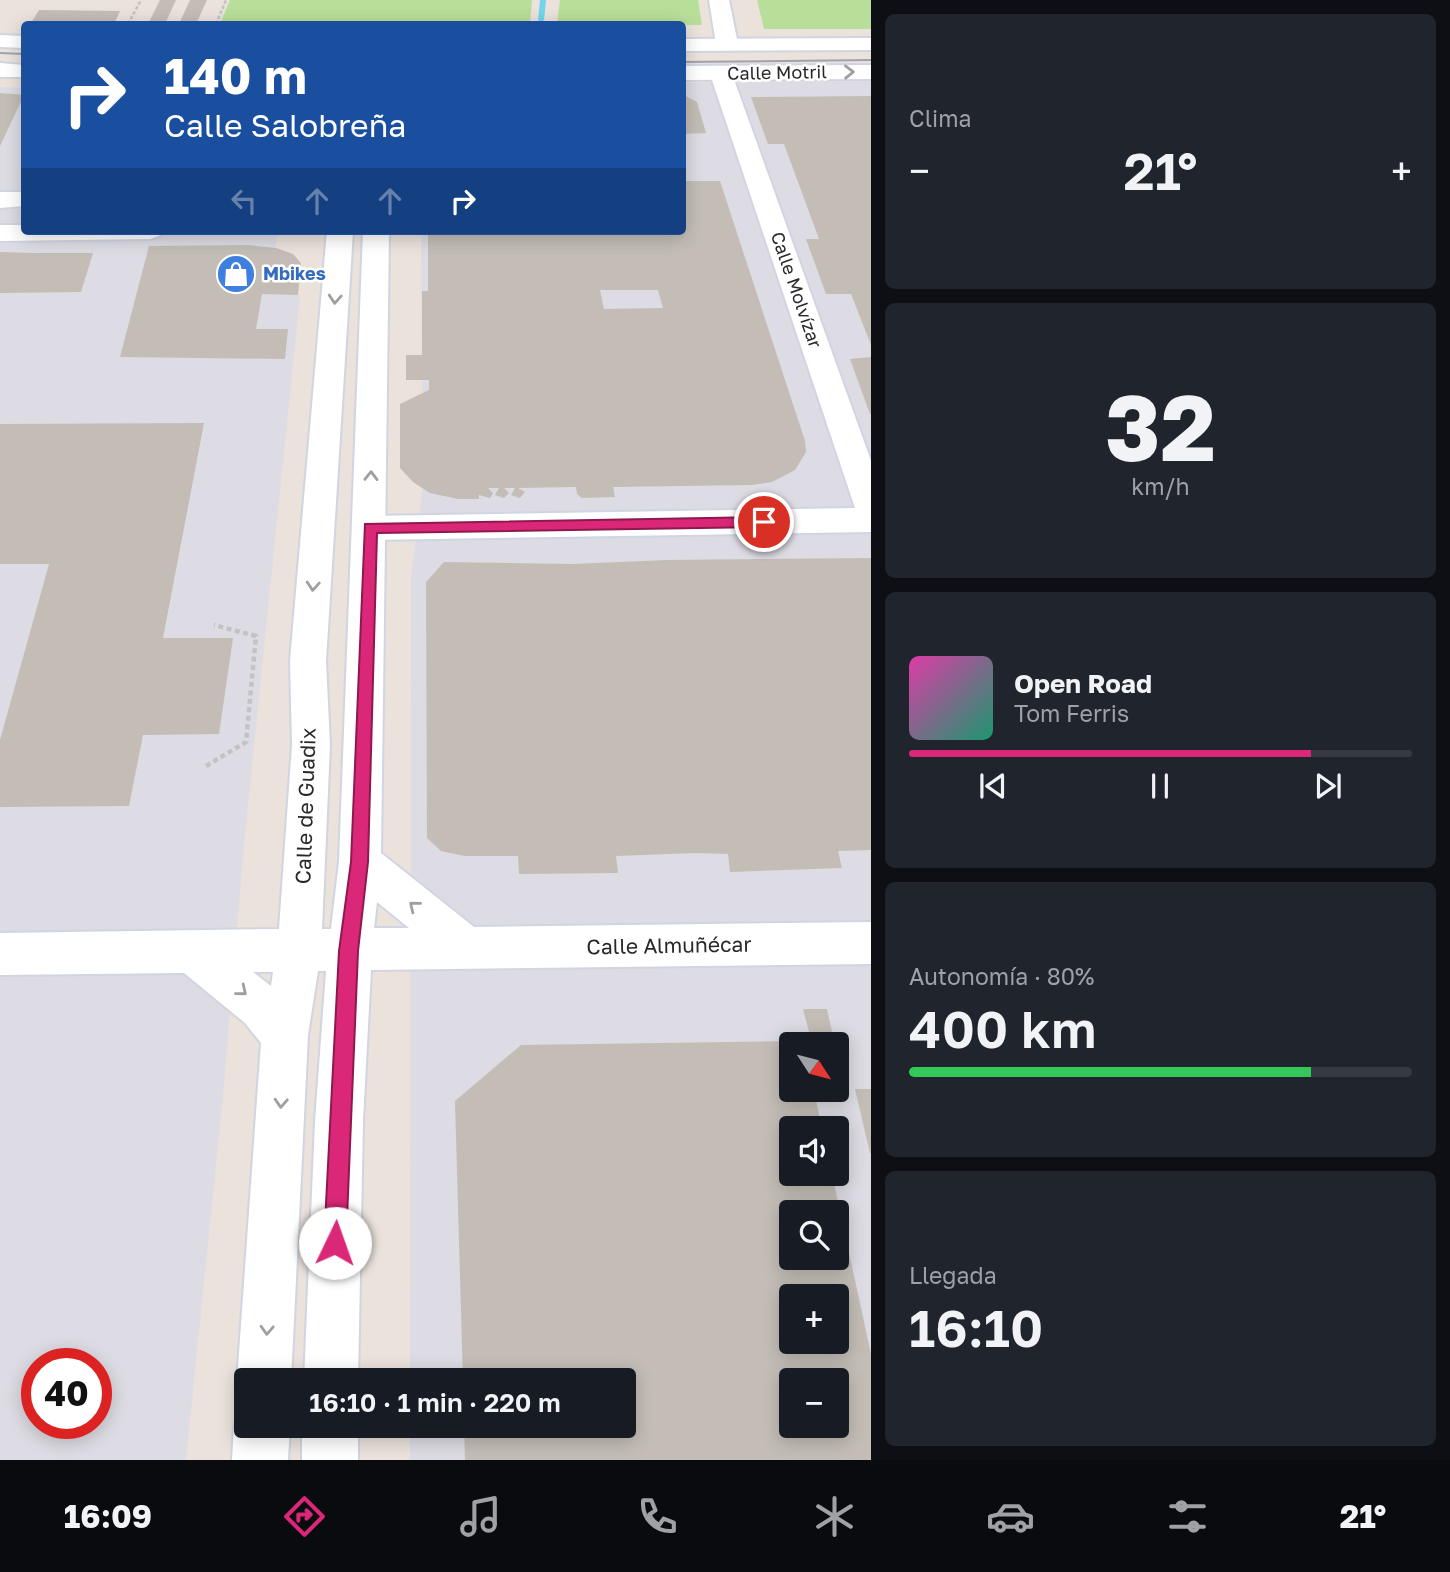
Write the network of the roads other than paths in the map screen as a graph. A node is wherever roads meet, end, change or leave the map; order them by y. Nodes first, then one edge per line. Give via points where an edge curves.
1 (719, 0) edge
2 (0, 41) edge
3 (21, 42) edge
4 (727, 44) junction
5 (871, 44) edge
6 (686, 45) edge
7 (0, 70) edge
8 (21, 71) edge
9 (871, 72) edge
10 (686, 74) edge
11 (721, 74) junction
12 (0, 200) edge
13 (21, 201) edge
14 (21, 206) edge
15 (6, 233) edge
16 (340, 235) edge
17 (376, 235) edge
18 (871, 507) edge
19 (871, 520) edge
20 (370, 528) junction
21 (360, 862) junction
22 (871, 943) edge
23 (468, 949) junction
24 (349, 951) junction
25 (299, 952) junction
26 (194, 953) junction
27 (0, 954) edge
28 (285, 1035) junction
29 (265, 1368) edge
30 (331, 1368) edge
31 (261, 1438) edge
32 (330, 1438) edge
33 (260, 1460) edge
34 (330, 1460) edge

1 - 4 street
2 - 3 street
4 - 5 street, Calle Motril
4 - 6 street, Calle Motril
7 - 8 street
11 -> 9 street, Calle Motril
10 - 11 street, Calle Motril
11 - 18 street, Calle Molvízar
12 - 13 street
14 - 15 street
16 -> 25 street, Calle de Guadix via 308,661 311,745
20 -> 17 street
19 - 20 street
20 - 21 street
23 -> 21 street
21 - 24 street
22 - 23 street, Calle Almuñécar
23 - 24 street, Calle Almuñécar
24 - 25 street, Calle Almuñécar
24 - 30 street
25 - 26 street, Calle Almuñécar
25 - 28 street, Calle de Guadix
26 - 27 street, Calle Almuñécar
26 -> 28 street via 261,1007
28 -> 29 street, Calle de Guadix
31 - 33 street
32 - 34 street

